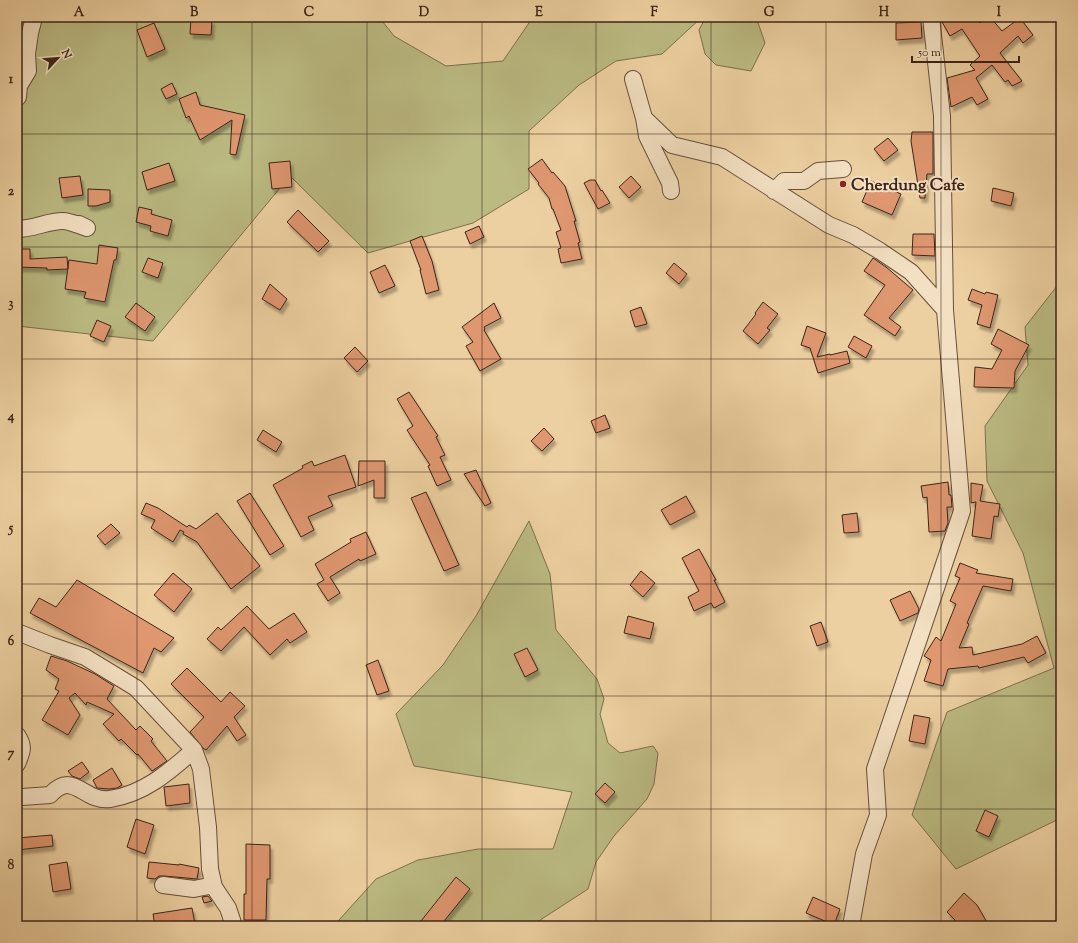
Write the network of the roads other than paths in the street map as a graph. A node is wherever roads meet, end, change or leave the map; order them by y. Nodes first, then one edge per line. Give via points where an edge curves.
1 (34, 17) edge
2 (931, 17) edge
3 (633, 79) dead end
4 (17, 98) edge
5 (644, 118) junction
6 (843, 169) dead end
7 (671, 191) dead end
8 (774, 191) junction
9 (79, 224) dead end
10 (17, 229) edge
11 (945, 310) junction
12 (17, 632) edge
13 (17, 735) edge
14 (194, 750) junction
15 (17, 764) edge
16 (17, 796) edge
17 (162, 886) dead end
18 (214, 887) junction
19 (234, 926) edge
20 (851, 926) edge

1 - 4 street via 27,54 28,71 19,86
2 - 11 street via 942,116
3 - 5 street
5 - 7 street via 647,136 670,183
5 - 8 street via 672,145 722,157
6 - 8 street via 818,171 804,181 784,181
8 - 11 street via 829,225 853,235 898,262 911,272
9 - 10 street via 87,228 64,221
11 - 20 street via 962,511 875,769 878,815 864,854
12 - 14 street via 85,657 136,688
13 - 15 street via 22,744
14 - 16 street via 152,784 128,795 108,800 93,798 79,788 67,785 57,787 50,795
14 - 18 street via 201,769 210,869
17 - 18 street via 194,889
18 - 19 street via 228,908

